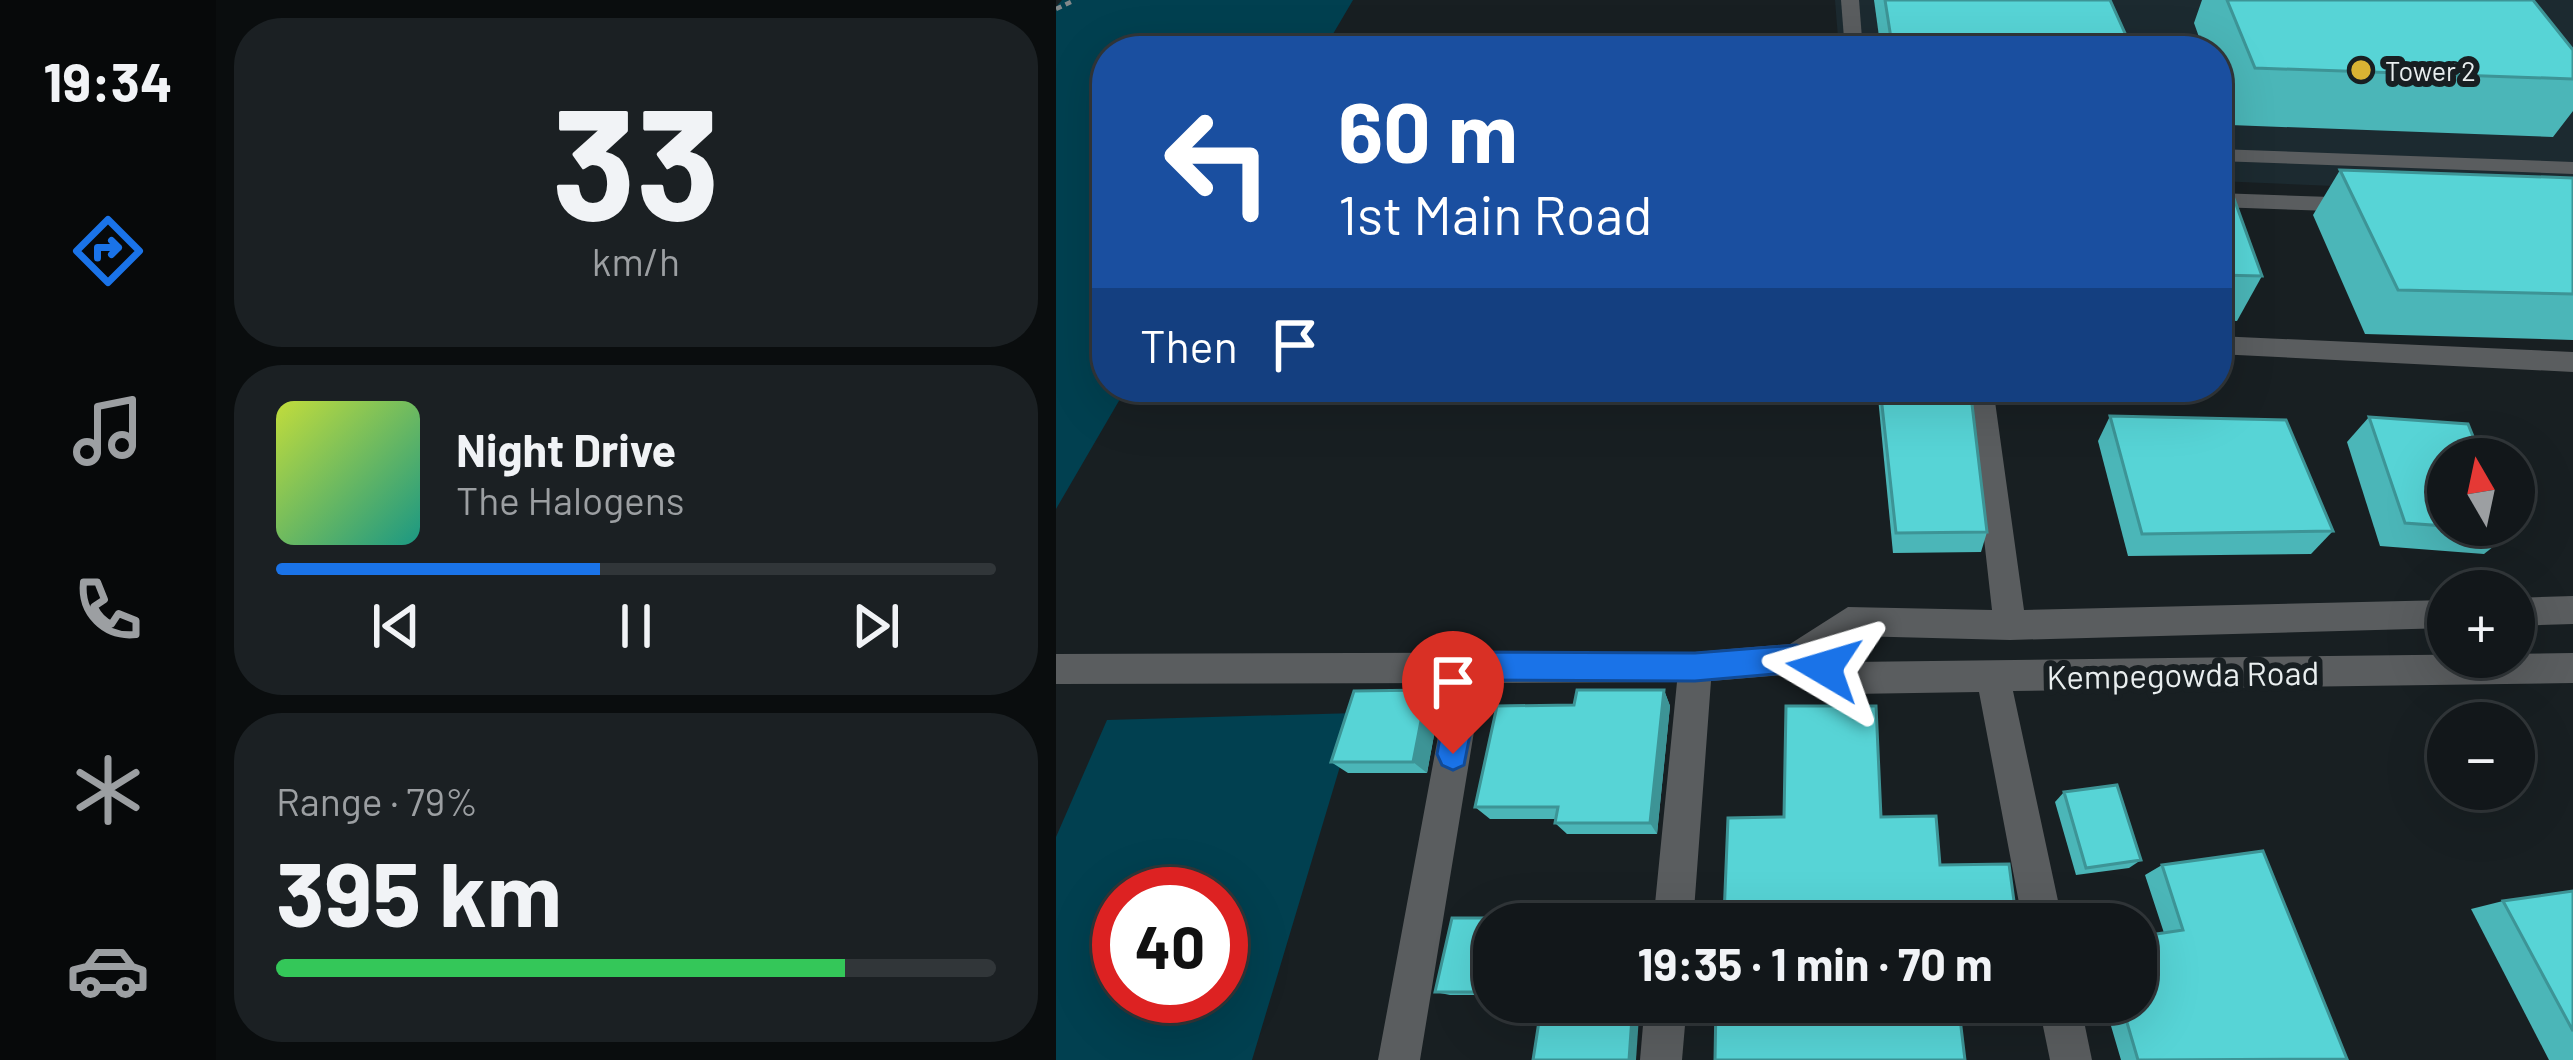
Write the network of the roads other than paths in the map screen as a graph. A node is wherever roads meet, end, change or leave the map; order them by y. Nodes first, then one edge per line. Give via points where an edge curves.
1 (1850, 0) edge
2 (1853, 36) edge
3 (2232, 156) edge
4 (2573, 168) edge
5 (2232, 201) edge
6 (2383, 206) edge
7 (2232, 346) edge
8 (2573, 362) edge
9 (1982, 402) edge
10 (2573, 610) edge
11 (2535, 611) edge
12 (2427, 615) edge
13 (2010, 625) junction
14 (1796, 658) junction
15 (1468, 666) junction
16 (1695, 667) junction
17 (1056, 669) edge
18 (2572, 670) edge
19 (1993, 676) junction
20 (1674, 903) edge
21 (2039, 903) edge
22 (1664, 1023) edge
23 (2063, 1023) edge
24 (1399, 1060) edge
25 (1661, 1060) edge
26 (2071, 1060) edge

1 - 2 street
3 - 4 street
5 - 6 street
7 - 8 street
9 - 13 street
10 - 11 street
12 - 13 street, Kempegowda Road
13 - 14 street, Kempegowda Road via 1848,621
14 - 16 street, Kempegowda Road
14 - 19 street, Kempegowda Road via 1851,678
15 - 16 street, Kempegowda Road
15 - 17 street, Kempegowda Road
15 - 24 street
16 - 20 street
18 - 19 street, Kempegowda Road
19 - 21 street
22 - 25 street
23 - 26 street

